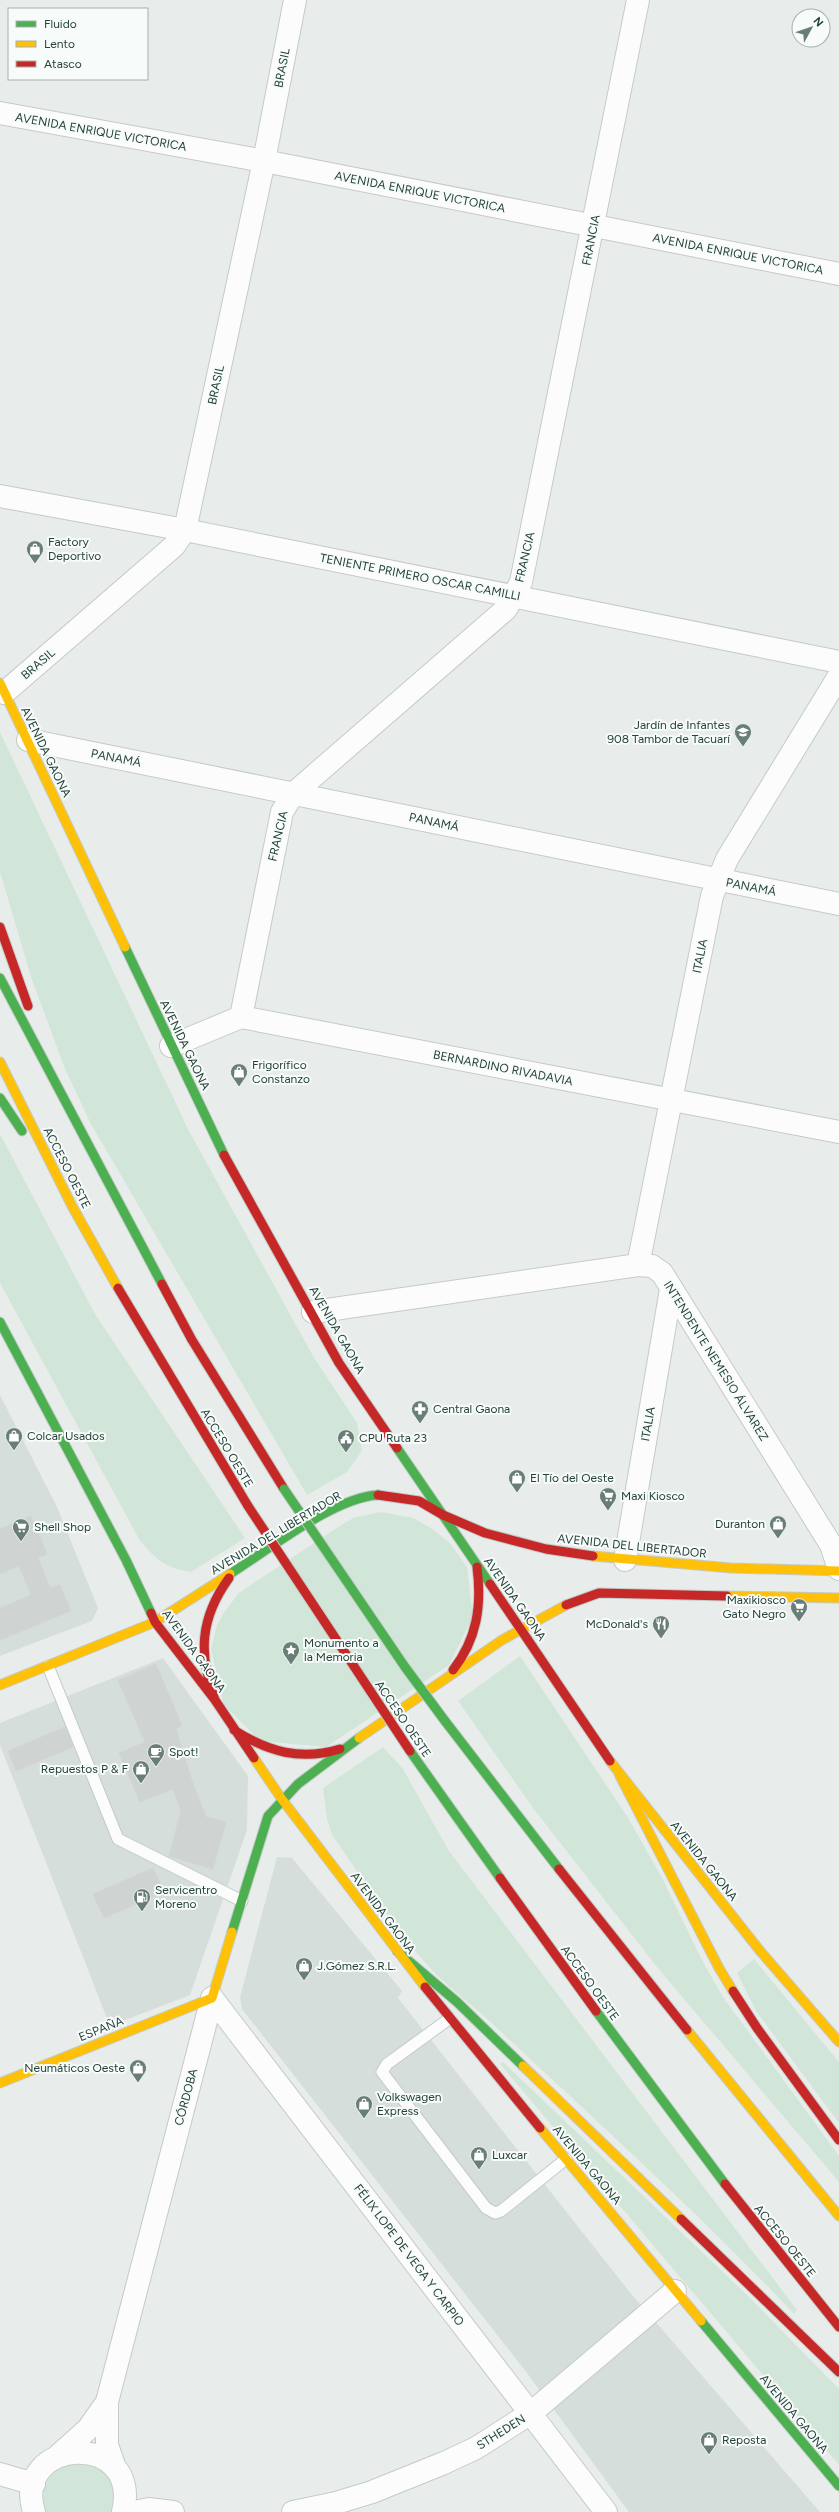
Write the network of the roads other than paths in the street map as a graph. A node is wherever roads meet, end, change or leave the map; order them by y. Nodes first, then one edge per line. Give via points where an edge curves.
1 (295, 0) edge
2 (638, 0) edge
3 (0, 113) edge
4 (264, 161) junction
5 (594, 226) junction
6 (839, 274) edge
7 (0, 496) edge
8 (186, 530) junction
9 (514, 596) junction
10 (839, 662) edge
11 (839, 676) edge
12 (2, 688) edge
13 (28, 740) junction
14 (293, 794) junction
15 (717, 880) junction
16 (839, 904) edge
17 (0, 927) edge
18 (0, 978) edge
19 (241, 1017) junction
20 (171, 1046) junction
21 (0, 1062) edge
22 (0, 1098) edge
23 (670, 1100) junction
24 (72, 1117) junction
25 (839, 1132) edge
26 (72, 1206) junction
27 (638, 1265) junction
28 (671, 1289) junction
29 (313, 1312) junction
30 (0, 1322) edge
31 (443, 1515) junction
32 (625, 1560) junction
33 (477, 1566) junction
34 (839, 1570) edge
35 (235, 1571) junction
36 (839, 1598) edge
37 (156, 1622) junction
38 (522, 1629) junction
39 (48, 1666) junction
40 (445, 1680) junction
41 (0, 1685) edge
42 (214, 1700) junction
43 (234, 1730) junction
44 (347, 1747) junction
45 (619, 1774) junction
46 (281, 1798) junction
47 (242, 1901) junction
48 (397, 1950) junction
49 (212, 1998) junction
50 (449, 2019) junction
51 (839, 2042) edge
52 (0, 2083) edge
53 (839, 2140) edge
54 (566, 2159) junction
55 (839, 2216) edge
56 (675, 2291) junction
57 (839, 2327) edge
58 (839, 2372) edge
59 (107, 2402) junction
60 (531, 2413) junction
61 (59, 2456) junction
62 (115, 2468) junction
63 (0, 2474) edge
64 (34, 2484) junction
65 (839, 2486) edge
66 (133, 2507) edge
67 (34, 2512) edge
68 (173, 2512) edge
69 (293, 2512) edge
70 (606, 2512) edge

1 - 4 street, BRASIL
2 - 5 street, FRANCIA
3 - 4 street, AVENIDA ENRIQUE VICTORICA
4 - 5 street, AVENIDA ENRIQUE VICTORICA
4 - 8 street, BRASIL
5 - 6 street, AVENIDA ENRIQUE VICTORICA
5 - 9 street, FRANCIA via 520,582
7 - 8 street, TENIENTE PRIMERO OSCAR CAMILLI
8 - 9 street, TENIENTE PRIMERO OSCAR CAMILLI
8 - 12 street, BRASIL via 174,546
9 - 10 street, TENIENTE PRIMERO OSCAR CAMILLI
9 - 14 street, FRANCIA via 506,609
11 - 15 street, ITALIA
12 - 13 main road, AVENIDA GAONA
13 - 14 street, PANAMÁ
13 - 20 main road, AVENIDA GAONA
14 - 15 street, PANAMÁ
14 - 19 street, FRANCIA via 282,812
15 - 16 street, PANAMÁ
15 - 23 street, ITALIA
17 - 24 main road
18 - 24 main road
19 - 20 street
19 - 23 street, BERNARDINO RIVADAVIA
20 - 29 main road, AVENIDA GAONA via 217,1142
21 - 26 main road, ACCESO OESTE
22 - 26 main road
23 - 25 street, BERNARDINO RIVADAVIA
23 - 27 street, ITALIA
24 - 55 main road, bridge via 192,1340 284,1489 405,1667 623,1954
26 - 57 main road, ACCESO OESTE, bridge via 131,1311 248,1506 410,1751 497,1877 638,2067 738,2201
27 - 28 street, INTENDENTE NEMESIO ÁLVAREZ via 652,1266 662,1273
27 - 29 street, INTENDENTE NEMESIO ÁLVAREZ
28 - 32 street, ITALIA
28 - 34 street, INTENDENTE NEMESIO ÁLVAREZ via 831,1545
29 - 31 main road, AVENIDA GAONA via 339,1363
30 - 37 main road, AVENIDA GAONA
31 - 32 main road, AVENIDA DEL LIBERTADOR via 510,1541
31 - 33 main road, AVENIDA GAONA
31 - 35 main road, AVENIDA DEL LIBERTADOR via 418,1501 377,1496 357,1498 337,1506
32 - 34 main road, AVENIDA DEL LIBERTADOR via 731,1568
33 - 38 main road, AVENIDA GAONA
33 - 40 main road via 480,1608 476,1628 458,1665
35 - 37 main road, AVENIDA DEL LIBERTADOR
35 - 42 main road via 220,1589 210,1610 203,1640 204,1671
36 - 38 main road via 599,1593 582,1597
37 - 39 main road, AVENIDA DEL LIBERTADOR
37 - 42 main road, AVENIDA GAONA
38 - 40 main road
38 - 45 main road, AVENIDA GAONA
39 - 41 main road, AVENIDA DEL LIBERTADOR
39 - 47 lane via 118,1839
40 - 44 main road
42 - 43 main road, AVENIDA GAONA
43 - 44 main road via 260,1746 289,1754 318,1755
43 - 46 main road, AVENIDA GAONA
44 - 46 main road
45 - 51 main road, AVENIDA GAONA via 761,1952
45 - 53 main road via 719,1968 757,2028
46 - 47 main road, CÓRDOBA via 268,1816
46 - 48 main road, AVENIDA GAONA
47 - 49 main road, CÓRDOBA
48 - 50 main road, AVENIDA GAONA
48 - 58 main road via 457,2002
49 - 52 main road, ESPAÑA
49 - 59 street, CÓRDOBA
49 - 60 street, FÉLIX LOPE DE VEGA Y CARPIO
50 - 54 main road, AVENIDA GAONA
50 - 54 lane via 387,2064 382,2072 486,2208 495,2213 501,2211
54 - 56 main road, AVENIDA GAONA
56 - 60 street, STHEDEN
56 - 65 main road, AVENIDA GAONA
59 - 61 street, CÓRDOBA via 88,2429
59 - 62 street, CÓRDOBA via 107,2445
60 - 69 street, STHEDEN via 476,2448 444,2463 365,2494
60 - 70 street, FÉLIX LOPE DE VEGA Y CARPIO
61 - 62 street via 74,2451 89,2452 103,2458
61 - 64 street, CÓRDOBA via 48,2462
62 - 66 street, CÓRDOBA
63 - 64 street
64 - 67 street
66 - 68 street

